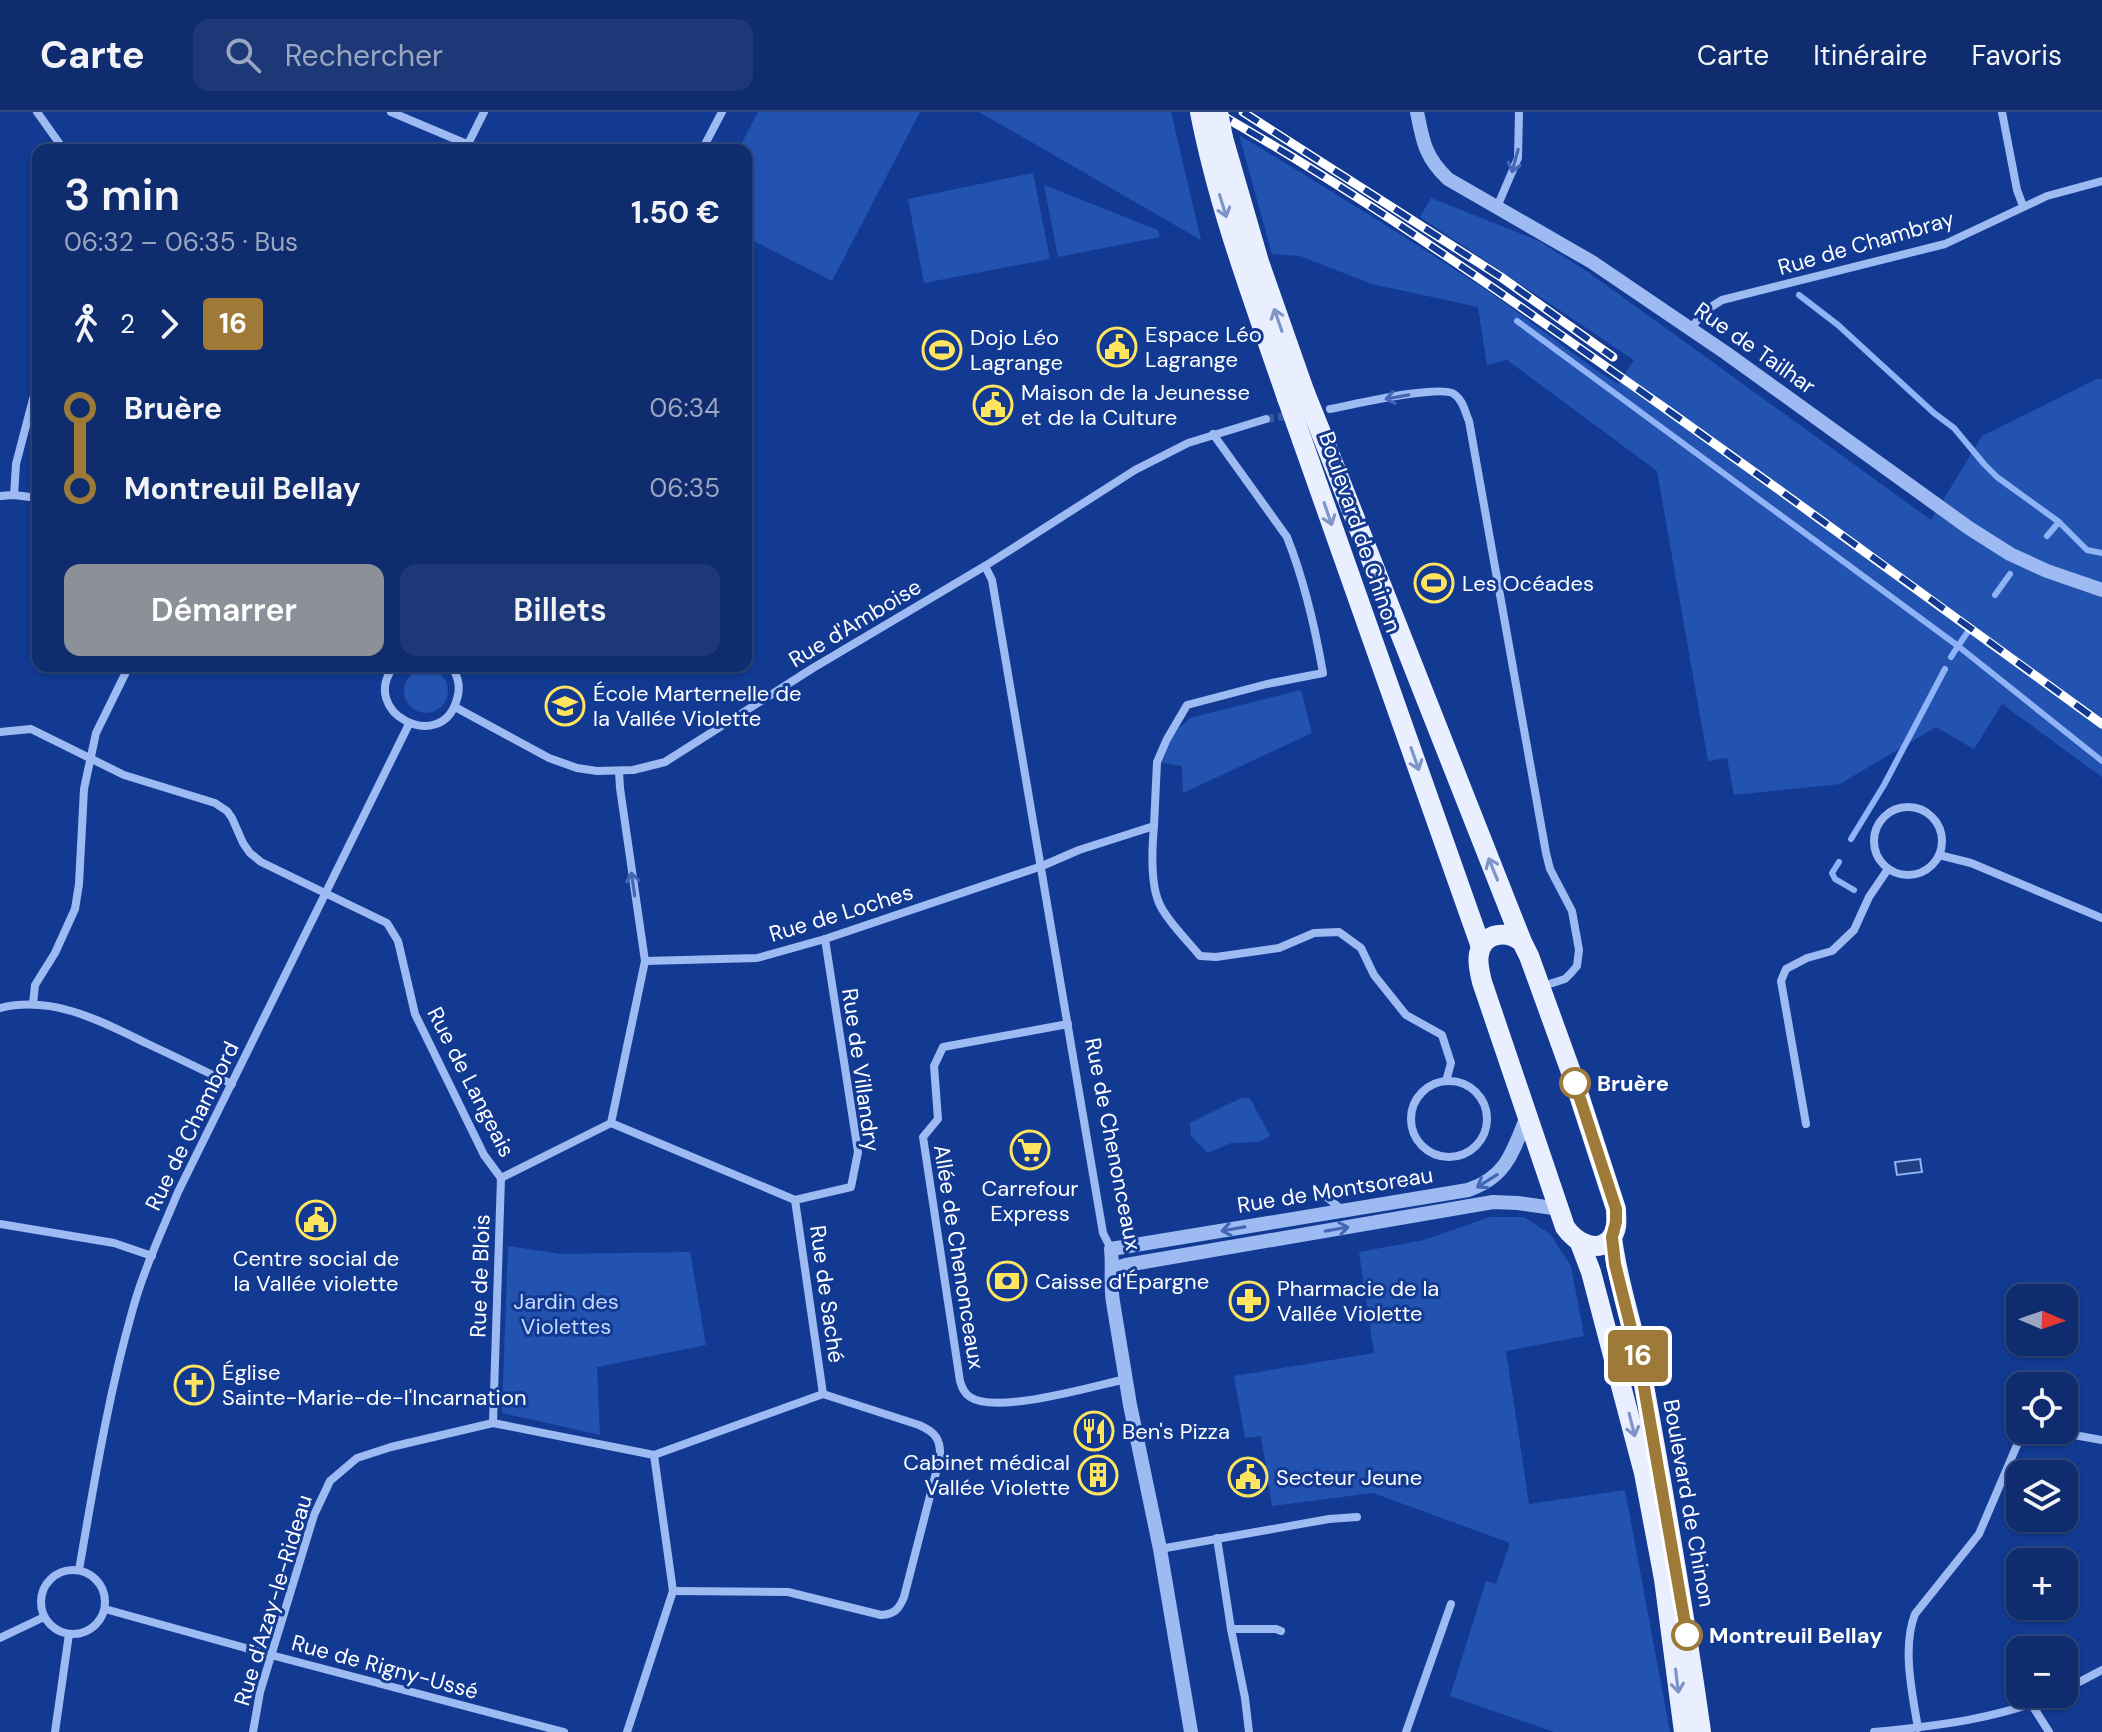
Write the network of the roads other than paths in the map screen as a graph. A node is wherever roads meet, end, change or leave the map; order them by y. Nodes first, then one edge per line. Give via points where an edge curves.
1 (37, 112) edge
2 (391, 112) edge
3 (484, 112) edge
4 (722, 112) edge
5 (1218, 112) edge
6 (1417, 112) edge
7 (1519, 112) edge
8 (2002, 112) edge
9 (1209, 127) edge
10 (61, 144) edge
11 (460, 144) edge
12 (468, 144) edge
13 (705, 144) edge
14 (2102, 181) edge
15 (2023, 206) junction
16 (1497, 207) junction
17 (1690, 329) junction
18 (32, 403) edge
19 (1330, 409) dead end
20 (1266, 419) tunnel mouth
21 (1213, 434) junction
22 (1312, 437) junction
23 (14, 495) junction
24 (0, 496) edge
25 (32, 497) edge
26 (985, 566) junction
27 (2102, 590) edge
28 (126, 672) edge
29 (391, 672) edge
30 (454, 672) edge
31 (455, 707) junction
32 (409, 724) junction
33 (0, 732) edge
34 (90, 759) junction
35 (619, 771) junction
36 (1154, 826) junction
37 (1939, 855) junction
38 (1042, 866) junction
39 (1888, 869) junction
40 (325, 894) junction
41 (2102, 918) edge
42 (825, 939) junction
43 (1522, 942) junction
44 (1481, 947) junction
45 (645, 961) junction
46 (1540, 988) junction
47 (33, 1004) junction
48 (0, 1008) edge
49 (1068, 1024) junction
50 (1446, 1081) junction
51 (232, 1084) junction
52 (1527, 1116) junction
53 (611, 1123) junction
54 (1806, 1124) dead end
55 (501, 1178) junction
56 (1323, 1194) dead end
57 (795, 1200) junction
58 (1560, 1209) junction
59 (1342, 1210) junction
60 (0, 1224) edge
61 (1612, 1237) junction
62 (1580, 1243) junction
63 (1111, 1249) junction
64 (152, 1256) junction
65 (1113, 1269) junction
66 (1126, 1379) junction
67 (823, 1394) junction
68 (493, 1423) junction
69 (2078, 1436) edge
70 (2102, 1440) edge
71 (2018, 1444) edge
72 (654, 1455) junction
73 (1357, 1517) dead end
74 (1217, 1538) junction
75 (1160, 1549) junction
76 (79, 1570) junction
77 (673, 1591) junction
78 (1451, 1604) dead end
79 (105, 1609) junction
80 (44, 1617) junction
81 (1231, 1629) junction
82 (1281, 1631) dead end
83 (69, 1634) junction
84 (0, 1638) edge
85 (271, 1655) junction
86 (2102, 1670) edge
87 (2078, 1683) edge
88 (2021, 1708) edge
89 (2034, 1708) edge
90 (1918, 1728) junction
91 (55, 1732) edge
92 (253, 1732) edge
93 (564, 1732) edge
94 (627, 1732) edge
95 (1191, 1732) edge
96 (1249, 1732) edge
97 (1406, 1732) edge
98 (1684, 1732) edge
99 (1701, 1732) edge
100 (1874, 1732) edge
101 (2049, 1732) edge

1 - 10 street
2 - 11 street
3 - 12 street
4 - 13 street
5 - 9 main road, Boulevard de Chinon, bridge
6 - 16 street, Rue de Tailhar via 1425,148 1438,170
7 -> 16 street via 1518,158
8 - 15 street
9 - 22 main road, Boulevard de Chinon, bridge via 1259,262
14 - 15 street, Rue de Chambray
15 - 17 street, Rue de Chambray via 1945,244 1722,300
16 - 17 street, Rue de Tailhar via 1592,262
17 - 27 street, Rue de Tailhar via 2010,554
18 - 23 street
46 -> 19 street, Boulevard de Chinon via 1565,979 1577,966 1579,950 1572,911 1546,853 1469,421 1453,393 1435,390
20 - 21 street, Rue d'Amboise
21 - 26 street, Rue d'Amboise via 1135,470
21 - 36 street via 1287,537 1323,673 1187,705 1157,762
43 -> 22 main road, Boulevard de Chinon
22 -> 44 main road, Boulevard de Chinon
23 - 24 street
23 - 25 street
26 - 35 street, Rue d'Amboise via 679,755 648,768
26 - 38 street, Rue de Chenonceaux via 992,580
28 - 34 street via 96,733
29 - 32 street via 386,698
30 - 31 street via 459,692
31 - 32 street via 435,724
31 - 35 street, Rue d'Amboise via 549,758 577,768
32 - 40 street, Rue de Chambord
33 - 34 street, Rue de Langeais via 31,729
34 - 40 street, Rue de Langeais via 215,803 232,818 250,853
34 - 47 street via 78,898 35,985
45 -> 35 street
36 - 38 street, Rue de Loches
36 - 50 street via 1152,856 1160,906 1200,956 1279,948 1314,933 1339,932 1361,948 1374,975 1406,1015 1442,1035 1451,1063
37 - 39 street via 1917,874
37 - 39 street via 1940,832 1927,813 1916,808 1893,811 1874,838 1875,850
37 - 41 street via 1971,863
38 - 42 street, Rue de Loches
38 - 49 street, Rue de Chenonceaux
39 - 54 street via 1854,930 1832,951 1786,969 1781,981
40 - 51 street, Rue de Chambord
40 - 55 street, Rue de Langeais via 394,931 415,1014 484,1155
42 - 45 street, Rue de Loches via 757,958
42 - 57 street, Rue de Villandry via 858,1152 851,1187
43 - 44 main road via 1502,934
43 - 46 main road, Boulevard de Chinon
44 - 52 main road, Boulevard de Chinon via 1482,982
45 - 53 street
46 - 61 main road, Boulevard de Chinon via 1614,1202
47 - 48 street
47 - 51 street via 93,1018
49 - 63 street, Rue de Chenonceaux via 1103,1233
49 - 66 street, Allée de Chenonceaux via 943,1047 934,1066 938,1119 923,1137 960,1381 972,1399 999,1404
50 - 50 street via 1418,1096 1411,1121 1422,1146 1452,1157 1480,1142 1488,1119 1474,1090
51 - 64 street, Rue de Chambord
52 - 58 main road, Boulevard de Chinon
52 -> 59 street, Rue de Montsoreau via 1507,1163 1490,1181 1453,1193
53 - 55 street, Rue de Langeais
53 - 57 street
55 - 68 street, Rue de Blois
56 - 59 street
57 - 67 street, Rue de Saché
58 - 62 main road, Boulevard de Chinon via 1565,1227
65 -> 58 street, Rue de Montsoreau via 1493,1202
59 -> 63 street, Rue de Montsoreau
60 - 64 street via 114,1243
61 - 62 main road via 1600,1245
61 - 99 main road, Boulevard de Chinon via 1658,1464
62 -> 98 main road, Boulevard de Chinon via 1644,1473
63 - 65 street, Rue de Chenonceaux
64 - 76 street, Rue de Chambord via 114,1384
65 - 66 street, Rue de Chenonceaux
66 - 75 street, Rue de Chenonceaux
67 - 72 street
67 - 77 street via 919,1425 938,1437 940,1457 900,1609 881,1615 788,1592
68 - 72 street, Rue d'Azay-le-Rideau
68 - 85 street, Rue d'Azay-le-Rideau via 357,1458 330,1481 314,1515
69 - 70 street
71 - 90 street via 1979,1534 1915,1614 1908,1641
72 - 77 street
73 - 74 street
74 - 75 street
74 - 81 street
75 - 95 street, Rue de Chenonceaux
76 - 79 street via 97,1580
76 - 80 street via 61,1572 47,1582 40,1599
77 - 94 street
78 - 97 street
79 - 83 street via 91,1629
79 - 85 street, Rue de Rigny-Ussé
80 - 83 street via 54,1629
80 - 84 street
81 - 82 street
81 - 96 street
83 - 91 street
85 - 92 street, Rue d'Azay-le-Rideau
85 - 93 street, Rue de Rigny-Ussé
86 - 87 street
88 - 90 street
89 - 101 street
90 - 100 street

